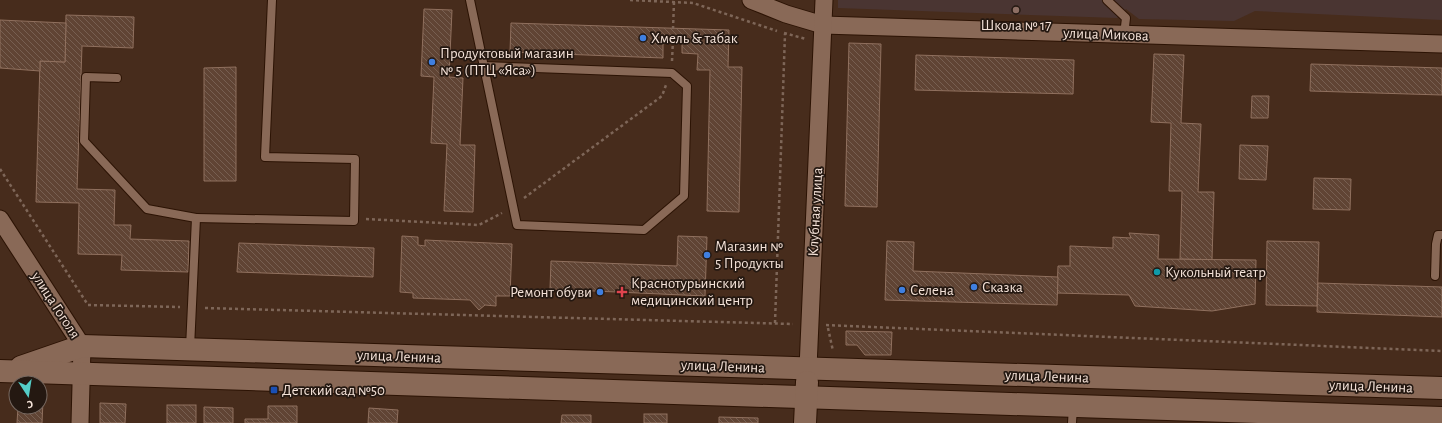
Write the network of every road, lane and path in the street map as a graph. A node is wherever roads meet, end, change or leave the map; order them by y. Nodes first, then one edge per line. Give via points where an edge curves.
1 (272, 0) edge
2 (470, 0) edge
3 (630, 0) edge
4 (751, 0) edge
5 (824, 0) edge
6 (1107, 0) edge
7 (674, 2) junction
8 (786, 14) junction
9 (673, 29) dead end
10 (785, 34) junction
11 (823, 34) junction
12 (1124, 34) junction
13 (673, 40) dead end
14 (1442, 44) edge
15 (484, 66) junction
16 (672, 73) junction
17 (117, 78) dead end
18 (0, 169) edge
19 (513, 206) junction
20 (196, 218) junction
21 (354, 218) junction
22 (0, 219) edge
23 (1442, 235) edge
24 (1434, 276) dead end
25 (192, 307) junction
26 (774, 323) junction
27 (810, 325) junction
28 (82, 346) junction
29 (190, 349) junction
30 (1442, 351) edge
31 (808, 368) junction
32 (4, 371) edge
33 (81, 373) junction
34 (1442, 388) edge
35 (806, 397) junction
36 (1073, 415) edge
37 (1293, 418) edge
38 (1436, 420) edge
39 (80, 423) edge
40 (805, 423) edge

1 - 21 lane via 265,157 355,159
2 - 15 lane
3 - 7 path
4 - 8 street, улица Микова
5 - 11 street, Клубная улица
6 - 12 lane via 1126,18
7 - 9 path
7 - 10 path via 693,3
8 - 10 path
8 - 11 street, улица Микова
10 - 11 path via 800,39
10 - 26 path
11 - 12 street, улица Микова
11 - 27 street, Клубная улица
12 - 14 street, улица Микова
13 - 16 path
15 - 16 lane
15 - 19 lane
16 - 19 path via 662,96
16 - 19 lane via 687,86 684,196 644,230 517,225
17 - 20 lane via 86,77 84,141 147,209
18 - 25 path via 88,305
19 - 21 path via 479,225
20 - 21 lane via 354,222
20 - 25 lane
22 - 28 street, улица Гоголя
23 - 24 lane via 1438,235 1436,244
25 - 26 path
25 - 29 lane
26 - 27 path
27 - 30 path
27 - 31 street, Клубная улица
28 - 29 main road, улица Ленина
28 - 32 main road, улица Ленина
28 - 33 street, улица Гоголя
29 - 31 main road, улица Ленина
31 - 34 main road, улица Ленина
31 - 35 main road, Клубная улица
32 - 33 main road, улица Ленина
33 - 35 main road, улица Ленина
33 - 39 street, улица Гоголя
35 - 36 main road, улица Ленина
35 - 40 main road, Клубная улица
36 - 37 main road, улица Ленина
37 - 38 main road, улица Ленина

